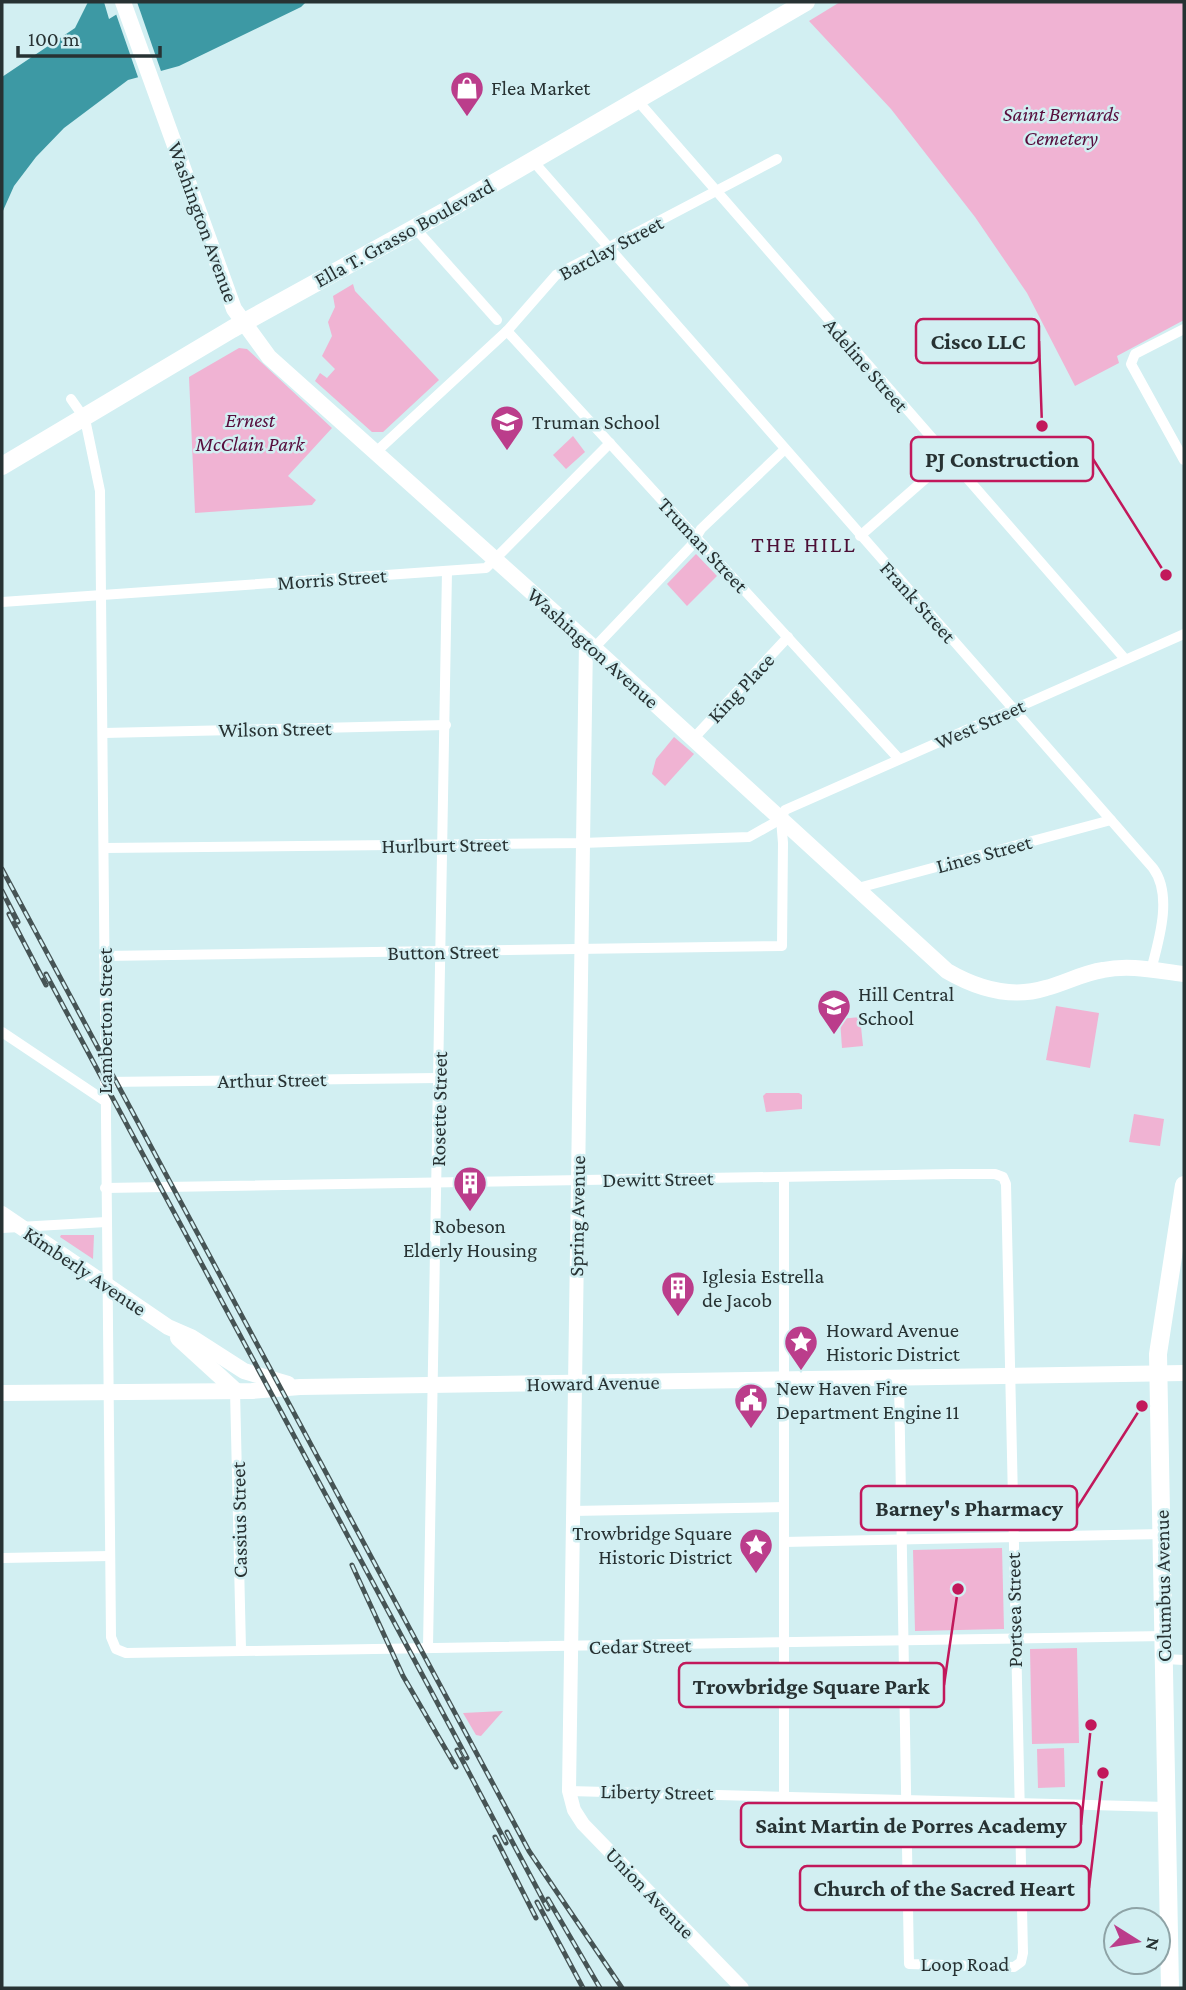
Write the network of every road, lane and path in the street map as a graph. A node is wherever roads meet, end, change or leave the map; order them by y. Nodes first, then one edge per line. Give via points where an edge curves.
1 (806, 2) edge
2 (123, 3) edge
3 (637, 100) junction
4 (777, 159) dead end
5 (533, 161) junction
6 (716, 192) junction
7 (415, 228) junction
8 (611, 249) junction
9 (497, 320) dead end
10 (243, 323) junction
11 (1184, 328) edge
12 (507, 331) junction
13 (71, 399) dead end
14 (85, 419) junction
15 (610, 443) junction
16 (785, 450) junction
17 (376, 453) junction
18 (948, 459) junction
19 (1184, 460) edge
20 (2, 466) edge
21 (860, 536) junction
22 (696, 539) junction
23 (495, 560) junction
24 (447, 571) junction
25 (102, 595) junction
26 (2, 602) edge
27 (1184, 634) edge
28 (789, 637) junction
29 (590, 645) junction
30 (1125, 659) junction
31 (1014, 710) junction
32 (446, 726) junction
33 (104, 733) junction
34 (692, 739) junction
35 (899, 759) junction
36 (780, 818) junction
37 (1111, 820) junction
38 (582, 843) junction
39 (443, 845) junction
40 (104, 848) junction
41 (858, 888) junction
42 (581, 950) junction
43 (441, 952) junction
44 (104, 956) junction
45 (1151, 970) junction
46 (1184, 974) edge
47 (2, 1032) edge
48 (438, 1078) junction
49 (105, 1082) junction
50 (103, 1104) junction
51 (1000, 1175) joint
52 (784, 1177) junction
53 (577, 1180) junction
54 (438, 1182) junction
55 (1184, 1186) edge
56 (105, 1188) junction
57 (2, 1214) edge
58 (106, 1222) junction
59 (2, 1228) edge
60 (21, 1228) junction
61 (107, 1285) junction
62 (167, 1327) junction
63 (1184, 1373) edge
64 (1158, 1374) junction
65 (1010, 1377) junction
66 (899, 1380) junction
67 (784, 1381) junction
68 (573, 1383) junction
69 (433, 1386) junction
70 (300, 1387) junction
71 (235, 1390) junction
72 (108, 1391) junction
73 (2, 1393) edge
74 (784, 1507) junction
75 (572, 1511) junction
76 (1163, 1534) junction
77 (1013, 1537) junction
78 (903, 1540) junction
79 (784, 1542) junction
80 (110, 1556) junction
81 (2, 1558) edge
82 (1165, 1636) junction
83 (1015, 1639) junction
84 (904, 1641) junction
85 (784, 1643) junction
86 (429, 1645) junction
87 (571, 1647) junction
88 (116, 1649) joint
89 (241, 1649) junction
90 (1165, 1659) junction
91 (1184, 1660) edge
92 (569, 1791) junction
93 (784, 1794) junction
94 (907, 1798) junction
95 (1019, 1801) junction
96 (1166, 1807) junction
97 (1021, 1962) joint
98 (742, 1988) edge
99 (1170, 1988) edge

1 - 3 main road, Ella T. Grasso Boulevard
2 - 10 main road, Washington Avenue via 234,309
3 - 5 main road, Ella T. Grasso Boulevard
3 - 6 street, Adeline Street
4 - 6 street, Barclay Street
5 - 7 main road, Ella T. Grasso Boulevard
5 - 8 street, Frank Street
6 - 8 street, Barclay Street
6 - 18 street, Adeline Street
7 - 9 street
7 - 10 main road, Ella T. Grasso Boulevard
8 - 12 street, Barclay Street via 556,275
8 - 16 street, Frank Street
10 - 14 main road, Ella T. Grasso Boulevard
10 - 17 main road, Washington Avenue via 269,357
11 - 19 street via 1135,354 1131,364
12 - 15 street, Truman Street
12 - 17 street, Barclay Street
13 - 14 street, Lamberton Street
14 - 20 main road, Ella T. Grasso Boulevard
14 - 25 street, Lamberton Street via 100,491
15 - 22 street, Truman Street
15 - 23 street, Morris Street
16 - 21 street, Frank Street
16 - 22 street via 701,529
17 - 23 main road, Washington Avenue
18 - 21 street
18 - 30 street, Adeline Street
21 - 31 street, Frank Street
22 - 28 street, Truman Street
22 - 29 street
23 - 24 street, Morris Street via 486,568
23 - 29 main road, Washington Avenue
24 - 25 street, Morris Street
24 - 32 street, Rosette Street
25 - 26 street, Morris Street
25 - 33 street, Lamberton Street
27 - 30 street, West Street
28 - 34 street, King Place
28 - 35 street, Truman Street
29 - 34 main road, Washington Avenue
29 - 38 street, Spring Avenue
30 - 31 street, West Street
31 - 35 street, West Street
31 - 37 street, Frank Street
32 - 33 street, Wilson Street
32 - 39 street, Rosette Street
33 - 40 street, Lamberton Street
34 - 36 main road, Washington Avenue
35 - 36 street, West Street via 785,810
36 - 38 street, Hurlburt Street via 748,837
36 - 41 main road, Washington Avenue
36 - 42 street, Button Street via 782,946
37 - 41 street, Lines Street
37 - 45 street, Frank Street via 1153,868 1163,889
38 - 39 street, Hurlburt Street
38 - 42 street, Spring Avenue
39 - 40 street, Hurlburt Street
39 - 43 street, Rosette Street
40 - 44 street, Lamberton Street
41 - 45 main road, Washington Avenue via 947,971 989,989 1030,992 1103,970
42 - 43 street, Button Street
42 - 53 street, Spring Avenue
43 - 44 street, Button Street
43 - 48 street, Rosette Street
44 - 49 street, Lamberton Street
45 - 46 main road, Washington Avenue
47 - 50 street
48 - 49 street, Arthur Street
48 - 54 street, Rosette Street
49 - 50 street, Lamberton Street
50 - 56 street, Lamberton Street
51 - 52 street, Dewitt Street
51 - 65 street, Portsea Street via 1006,1184
52 - 53 street, Dewitt Street
52 - 67 street
53 - 54 street, Dewitt Street
53 - 68 street, Spring Avenue
54 - 56 street, Dewitt Street
54 - 69 street, Rosette Street
55 - 64 main road, Columbus Avenue
56 - 58 street, Lamberton Street
57 - 60 main road, Kimberly Avenue
58 - 60 street
58 - 61 street, Lamberton Street
59 - 60 street
60 - 61 main road, Kimberly Avenue
61 - 62 main road, Kimberly Avenue
61 - 72 street, Lamberton Street
62 - 70 main road via 244,1371
62 - 71 main road
63 - 64 main road, Howard Avenue
64 - 65 main road, Howard Avenue
64 - 76 main road, Columbus Avenue
65 - 66 main road, Howard Avenue
65 - 77 street, Portsea Street
66 - 67 main road, Howard Avenue
66 - 78 street
67 - 68 main road, Howard Avenue
67 - 74 street
68 - 69 main road, Howard Avenue
68 - 75 street, Spring Avenue
69 - 70 main road, Howard Avenue
69 - 86 street, Rosette Street
70 - 71 main road, Howard Avenue
71 - 72 main road, Howard Avenue
71 - 89 street, Cassius Street
72 - 73 main road, Howard Avenue
72 - 80 street, Lamberton Street
74 - 75 street
74 - 79 street
75 - 87 street, Spring Avenue
76 - 77 street
76 - 82 main road, Columbus Avenue
77 - 78 street
77 - 83 street, Portsea Street
78 - 79 street
78 - 84 street
79 - 85 street
80 - 81 street
80 - 88 street, Lamberton Street via 111,1637
82 - 83 street, Cedar Street
82 - 90 main road, Columbus Avenue
83 - 84 street, Cedar Street
83 - 95 street, Portsea Street
84 - 85 street, Cedar Street
84 - 94 street
85 - 87 street, Cedar Street
85 - 93 street
86 - 87 street, Cedar Street
86 - 89 street, Cedar Street
87 - 92 street, Spring Avenue
88 - 89 street, Cedar Street via 126,1653
90 - 91 street
90 - 96 main road, Columbus Avenue
92 - 93 street, Liberty Street
92 - 98 street, Union Avenue via 583,1824
93 - 94 street, Liberty Street
94 - 95 street, Liberty Street
94 - 97 street, Loop Road via 909,1964 1014,1967
95 - 96 street, Liberty Street
95 - 97 street, Portsea Street
96 - 99 main road, Columbus Avenue

